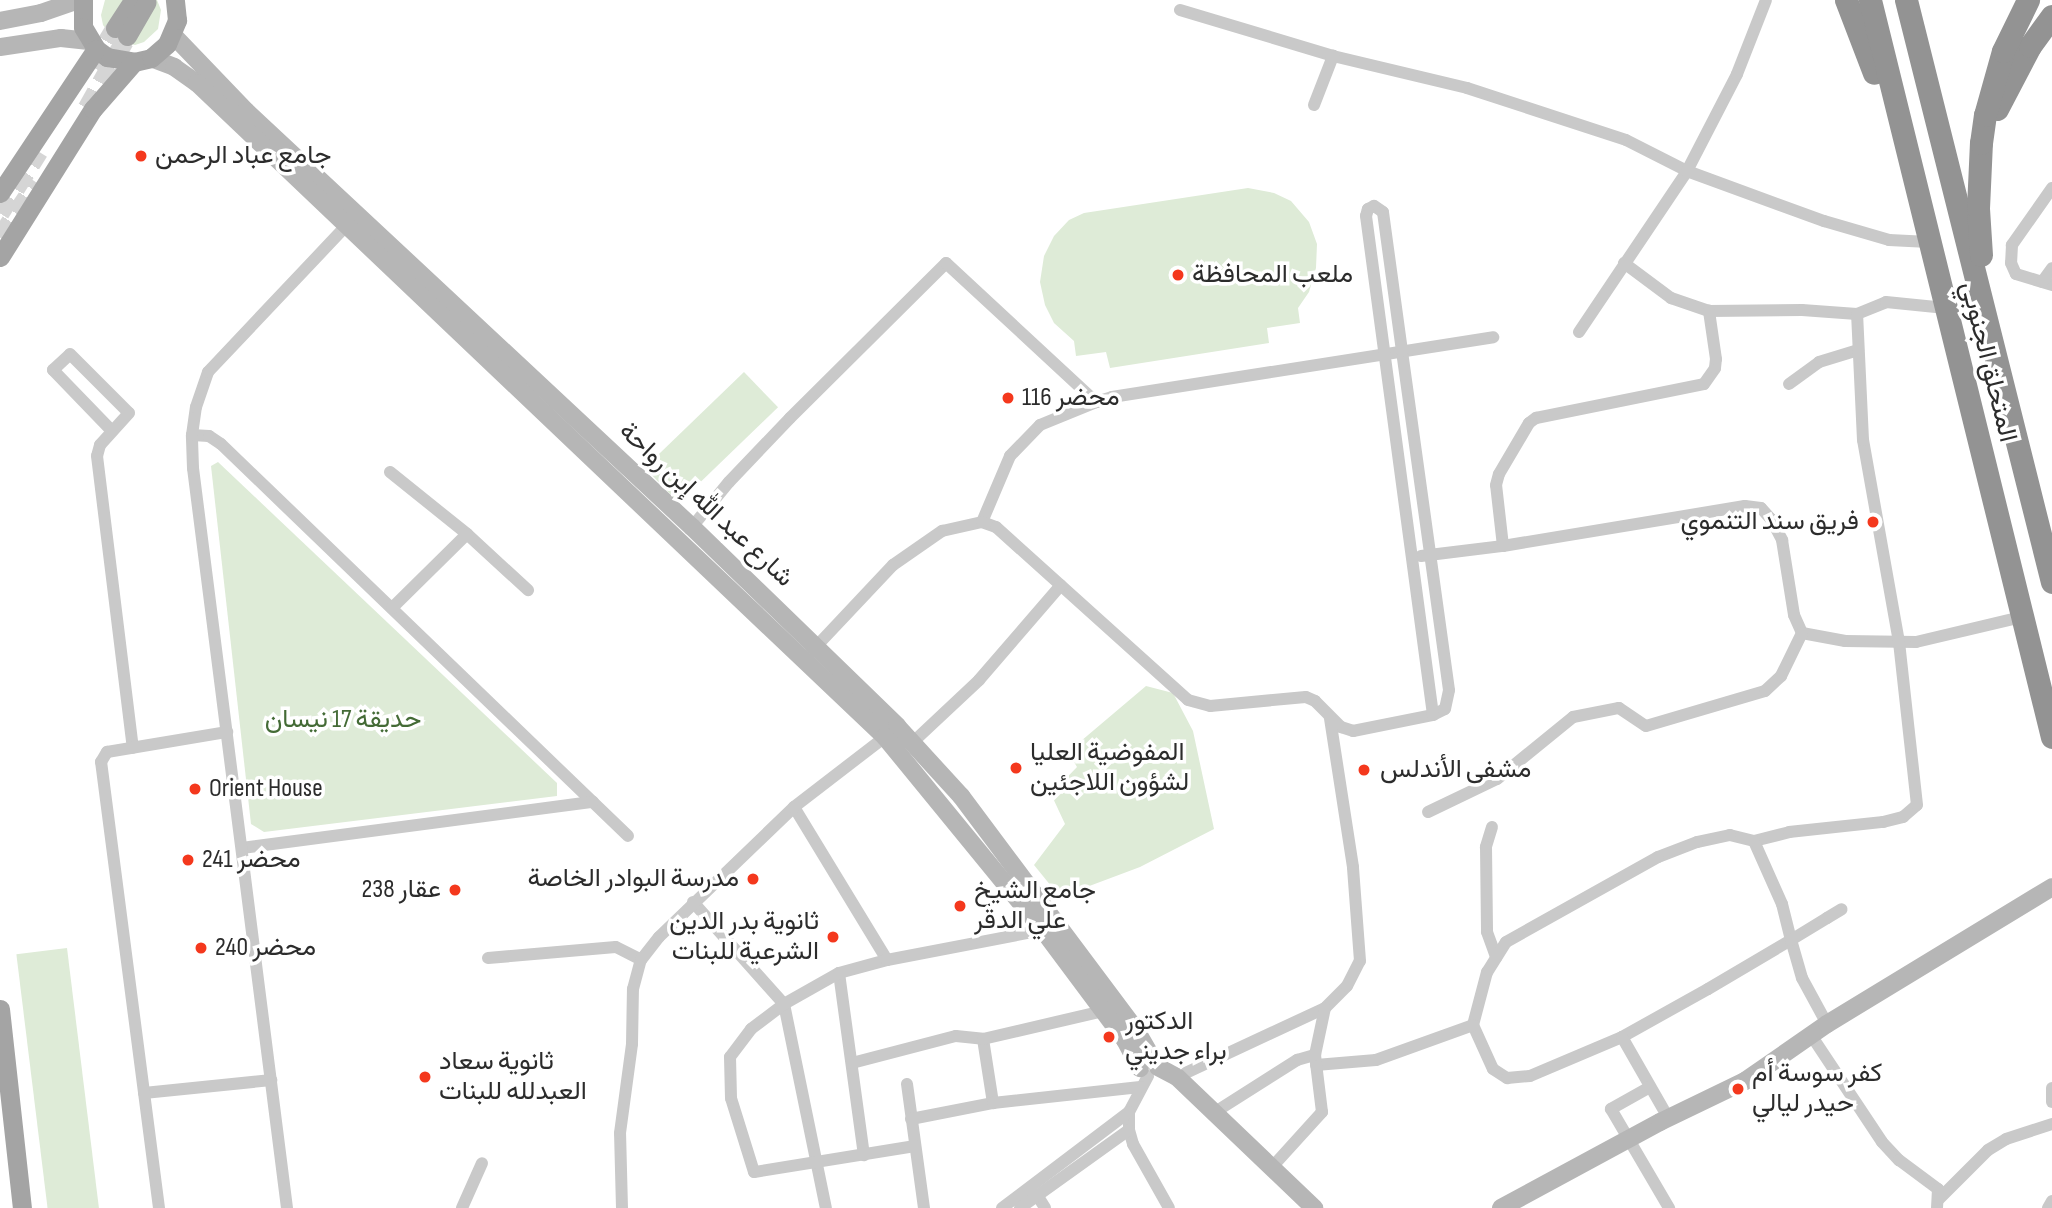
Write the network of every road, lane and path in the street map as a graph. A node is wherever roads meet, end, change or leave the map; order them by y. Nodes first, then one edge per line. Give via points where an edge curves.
1 (81, 0) edge
2 (175, 0) edge
3 (1766, 0) edge
4 (1846, 0) edge
5 (1870, 0) edge
6 (1906, 0) edge
7 (2028, 0) edge
8 (140, 1) edge
9 (1180, 10) dead end
10 (2052, 16) edge
11 (0, 22) edge
12 (121, 32) tunnel mouth
13 (173, 34) junction
14 (92, 45) junction
15 (0, 47) edge
16 (1333, 56) junction
17 (143, 60) junction
18 (1314, 105) dead end
19 (1981, 143) junction
20 (1907, 157) junction
21 (1687, 170) junction
22 (2052, 188) edge
23 (0, 192) edge
24 (347, 225) junction
25 (1929, 242) junction
26 (0, 257) edge
27 (1624, 263) junction
28 (2052, 268) edge
29 (2047, 284) edge
30 (1945, 308) junction
31 (1709, 311) junction
32 (1857, 314) junction
33 (1986, 317) junction
34 (1579, 332) dead end
35 (1493, 337) dead end
36 (1858, 350) junction
37 (1402, 351) junction
38 (1386, 353) junction
39 (1789, 384) dead end
40 (1096, 402) junction
41 (112, 431) junction
42 (192, 435) junction
43 (390, 472) dead end
44 (982, 522) junction
45 (692, 527) junction
46 (467, 534) junction
47 (1503, 546) junction
48 (1429, 555) junction
49 (1410, 558) junction
50 (2052, 582) edge
51 (1061, 585) junction
52 (528, 590) dead end
53 (392, 608) junction
54 (2022, 617) junction
55 (1802, 633) junction
56 (1899, 642) junction
57 (816, 646) junction
58 (803, 660) junction
59 (1433, 715) junction
60 (1330, 718) junction
61 (226, 732) junction
62 (891, 732) junction
63 (2052, 737) edge
64 (912, 743) junction
65 (133, 748) junction
66 (593, 802) junction
67 (794, 807) junction
68 (1428, 813) dead end
69 (1492, 827) dead end
70 (628, 836) dead end
71 (1755, 841) junction
72 (242, 848) junction
73 (2052, 887) edge
74 (693, 902) junction
75 (1842, 909) dead end
76 (1043, 930) junction
77 (1791, 940) junction
78 (1496, 957) junction
79 (488, 958) dead end
80 (641, 960) junction
81 (887, 960) junction
82 (839, 973) junction
83 (784, 1004) junction
84 (1325, 1008) junction
85 (0, 1009) edge
86 (1103, 1011) junction
87 (1827, 1024) junction
88 (1473, 1025) junction
89 (1811, 1035) junction
90 (1622, 1037) junction
91 (983, 1039) junction
92 (1316, 1060) junction
93 (852, 1063) junction
94 (1148, 1071) junction
95 (1177, 1077) junction
96 (271, 1080) junction
97 (907, 1084) dead end
98 (1650, 1087) junction
99 (2052, 1088) edge
100 (144, 1093) junction
101 (2052, 1102) edge
102 (993, 1103) junction
103 (1129, 1112) junction
104 (1212, 1114) junction
105 (911, 1119) junction
106 (1669, 1119) junction
107 (2052, 1124) edge
108 (1129, 1130) junction
109 (1628, 1139) junction
110 (915, 1146) junction
111 (864, 1155) junction
112 (482, 1163) dead end
113 (816, 1163) junction
114 (8, 1166) edge
115 (1273, 1166) junction
116 (1037, 1195) junction
117 (2052, 1201) edge
118 (1528, 1202) edge
119 (1938, 1203) edge
120 (22, 1208) edge
121 (159, 1208) edge
122 (287, 1208) edge
123 (462, 1208) edge
124 (622, 1208) edge
125 (825, 1208) edge
126 (924, 1208) edge
127 (1002, 1208) edge
128 (1020, 1208) edge
129 (1045, 1208) edge
130 (1169, 1208) edge
131 (1314, 1208) edge
132 (1501, 1208) edge
133 (1669, 1208) edge
134 (2048, 1208) edge

1 - 11 street
1 - 14 main road
2 - 13 main road
3 - 21 street via 1737,75
4 - 20 highway
5 - 20 highway, المتحلق الجنوبي
6 - 33 highway, المتحلق الجنوبي
7 - 19 highway via 2003,51
8 - 12 main road
9 - 16 street
10 - 19 highway via 2030,46
13 - 17 main road via 160,52
13 - 45 street, شارع عبد الله إبن رواحة via 246,111
14 - 15 street via 61,38
14 - 17 main road via 107,57
14 - 23 main road
16 - 18 street
16 - 21 street via 1467,88 1626,140
17 - 24 street, شارع عبد الله إبن رواحة via 174,67 197,83
17 - 26 main road via 93,109
19 - 33 highway via 1978,208
20 - 25 highway, المتحلق الجنوبي
21 - 25 street via 1824,221 1889,240
21 - 27 street
22 - 29 street via 2012,245 2011,263 2016,274
24 - 42 street via 208,372
24 - 58 street, شارع عبد الله إبن رواحة
25 - 30 highway, المتحلق الجنوبي
27 - 31 street via 1671,298
27 - 34 street
28 - 29 street
30 - 32 street via 1886,303
30 - 54 highway, المتحلق الجنوبي
31 - 32 street
31 - 47 street via 1716,359 1704,384 1529,423 1496,485
32 - 36 street
33 - 50 highway, المتحلق الجنوبي
35 - 37 street
36 - 39 street via 1819,362
36 - 56 street via 1863,440
37 - 38 street
37 - 38 street via 1383,212 1374,206 1366,216
37 - 48 street
38 - 40 street
38 - 49 street
40 - 44 street via 1041,425 1010,456
40 - 45 street via 946,263 790,418
41 - 41 street via 53,370 70,354 129,413
41 - 65 street via 97,456
42 - 53 street via 209,436 221,444
42 - 61 street
43 - 46 street
44 - 51 street via 996,527
44 - 57 street via 942,531 893,565
45 - 57 street, شارع عبد الله إبن رواحة
46 - 52 street
46 - 53 street
47 - 48 street
47 - 55 street via 1745,506 1761,508 1782,540 1794,615
48 - 49 street
48 - 59 street via 1450,697 1445,709
49 - 59 street
51 - 60 street via 1188,700 1210,706 1306,697
51 - 64 street via 979,680
53 - 66 street
54 - 56 street
54 - 63 highway, المتحلق الجنوبي
55 - 56 street via 1845,641
55 - 68 street via 1781,676 1765,691 1646,726 1619,708 1573,717 1497,779
56 - 71 street via 1917,805 1903,817 1883,822 1789,832
57 - 58 street
57 - 62 street, شارع عبد الله إبن رواحة
58 - 62 street, شارع عبد الله إبن رواحة
59 - 60 street via 1353,731
60 - 84 street via 1353,867 1360,961 1347,986
61 - 65 street
61 - 72 street
62 - 64 street, شارع عبد الله إبن رواحة
62 - 67 street
62 - 76 street, شارع عبد الله إبن رواحة
64 - 94 street, شارع عبد الله إبن رواحة via 961,796 1136,1030
65 - 100 street via 107,752 101,762
66 - 70 street
66 - 72 street
67 - 74 street
67 - 81 street
69 - 78 street via 1486,848 1486,906 1487,932
71 - 77 street via 1782,904
71 - 78 street via 1730,835 1658,857 1506,942
72 - 96 street
73 - 87 street
74 - 80 street
74 - 83 street
75 - 77 street
76 - 81 street
76 - 86 street, شارع عبد الله إبن رواحة
77 - 87 street via 1802,978
77 - 90 street
78 - 88 street via 1487,972
79 - 80 street via 616,947
80 - 124 street via 633,989 632,1044 620,1133
81 - 82 street
82 - 83 street
82 - 93 street
83 - 113 street
83 - 113 street via 751,1029 730,1057 731,1098 754,1172
84 - 92 street
84 - 95 street
85 - 114 main road
86 - 91 street
86 - 94 street, شارع عبد الله إبن رواحة
87 - 89 street
88 - 90 street via 1493,1069 1507,1078 1530,1076
88 - 92 street via 1376,1060
89 - 106 street via 1745,1081
89 - 119 street via 1882,1142 1938,1189
90 - 98 street
91 - 93 street via 956,1036
91 - 102 street
92 - 104 street via 1297,1060
92 - 115 street via 1322,1112
93 - 111 street
94 - 95 street
94 - 102 street
94 - 103 street
95 - 104 street
96 - 100 street
96 - 122 street
97 - 105 street
98 - 106 street
98 - 109 street via 1611,1109
99 - 101 street
100 - 121 street
102 - 105 street
103 - 108 street
103 - 127 street
104 - 115 street
105 - 110 street
106 - 109 street
107 - 119 street via 1987,1150
108 - 116 street
108 - 130 street
109 - 118 street
109 - 133 street
110 - 111 street
110 - 126 street
111 - 113 street
112 - 123 street
113 - 125 street
114 - 120 main road
115 - 131 street
116 - 128 street
116 - 129 street
117 - 134 street
118 - 132 street

